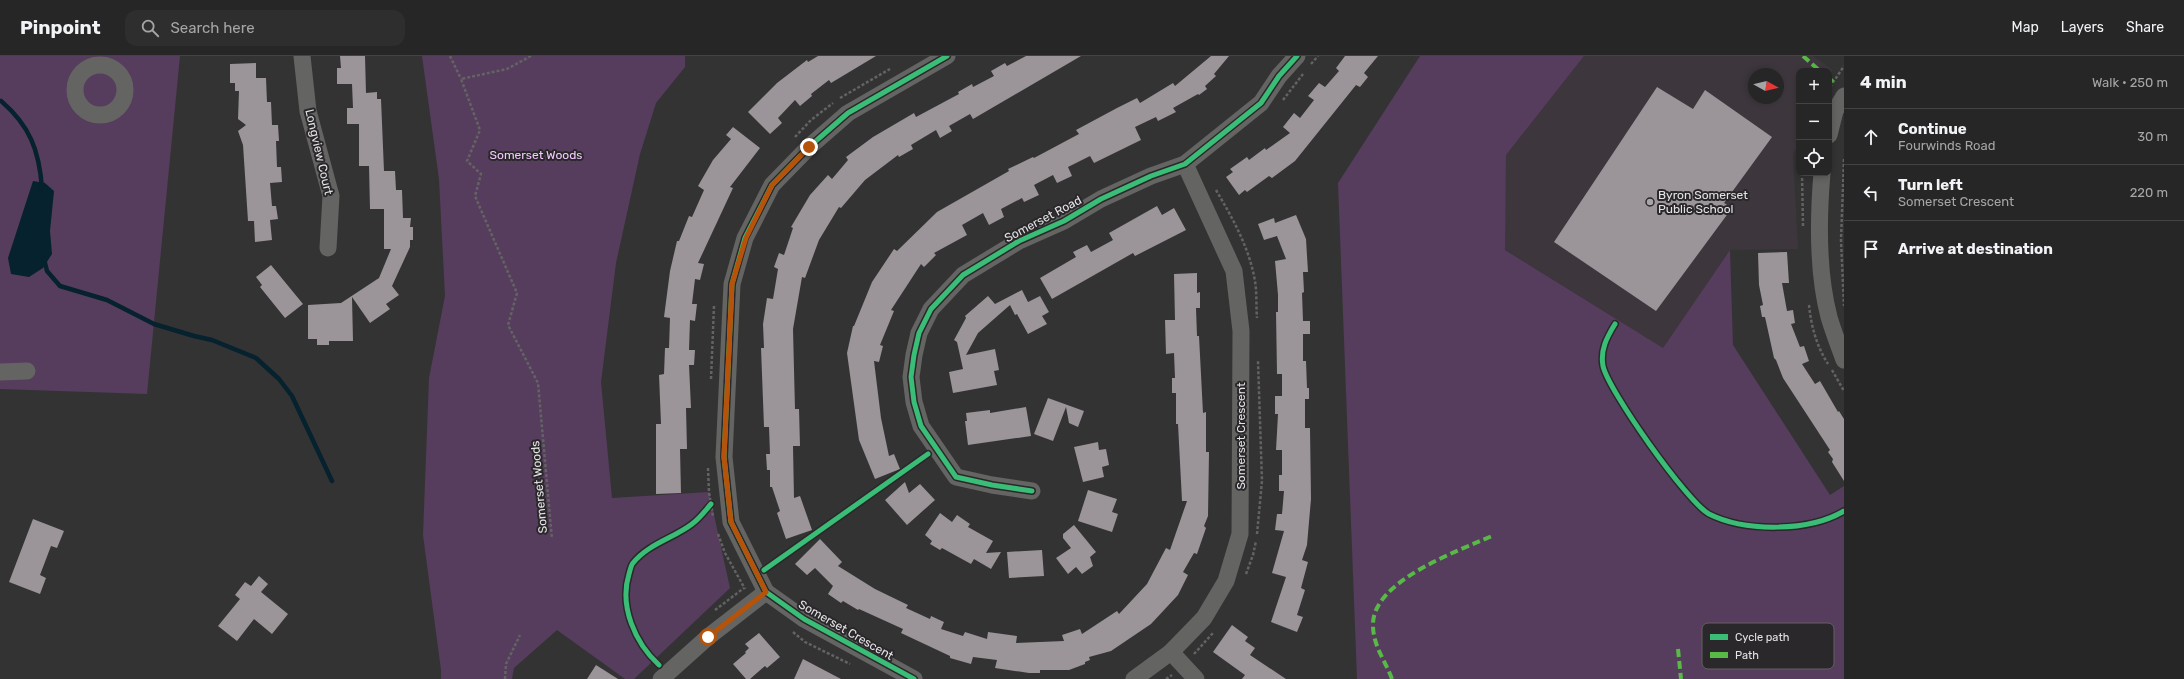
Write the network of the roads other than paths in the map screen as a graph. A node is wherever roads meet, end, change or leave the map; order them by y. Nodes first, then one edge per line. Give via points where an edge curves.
1 (302, 56) edge
2 (947, 56) edge
3 (1297, 56) edge
4 (1844, 96) edge
5 (1832, 123) edge
6 (1185, 164) junction
7 (1822, 176) edge
8 (328, 248) dead end
9 (1844, 360) edge
10 (27, 371) dead end
11 (0, 372) edge
12 (1032, 491) dead end
13 (761, 596) junction
14 (1171, 652) junction
15 (903, 677) edge
16 (661, 679) edge
17 (1134, 679) edge
18 (1196, 679) edge

1 - 8 street, Longview Court via 308,111 331,196
2 - 13 street, Somerset Crescent via 848,113 809,147 772,185 746,238 732,284 724,457 731,522
3 - 6 street, Somerset Road via 1279,76 1261,103
4 - 5 street via 1835,111
6 - 12 street, Somerset Road via 1101,199 1064,221 1019,241 963,275 931,309 919,333 911,377 914,402 921,426 935,450 956,477
6 - 14 street, Somerset Crescent via 1234,271 1241,331 1240,534 1226,581 1204,618
7 - 9 street via 1821,266 1829,316
10 - 11 street
13 - 15 street, Somerset Crescent
13 - 16 street via 708,637
14 - 17 street, Somerset Crescent
14 - 18 street

